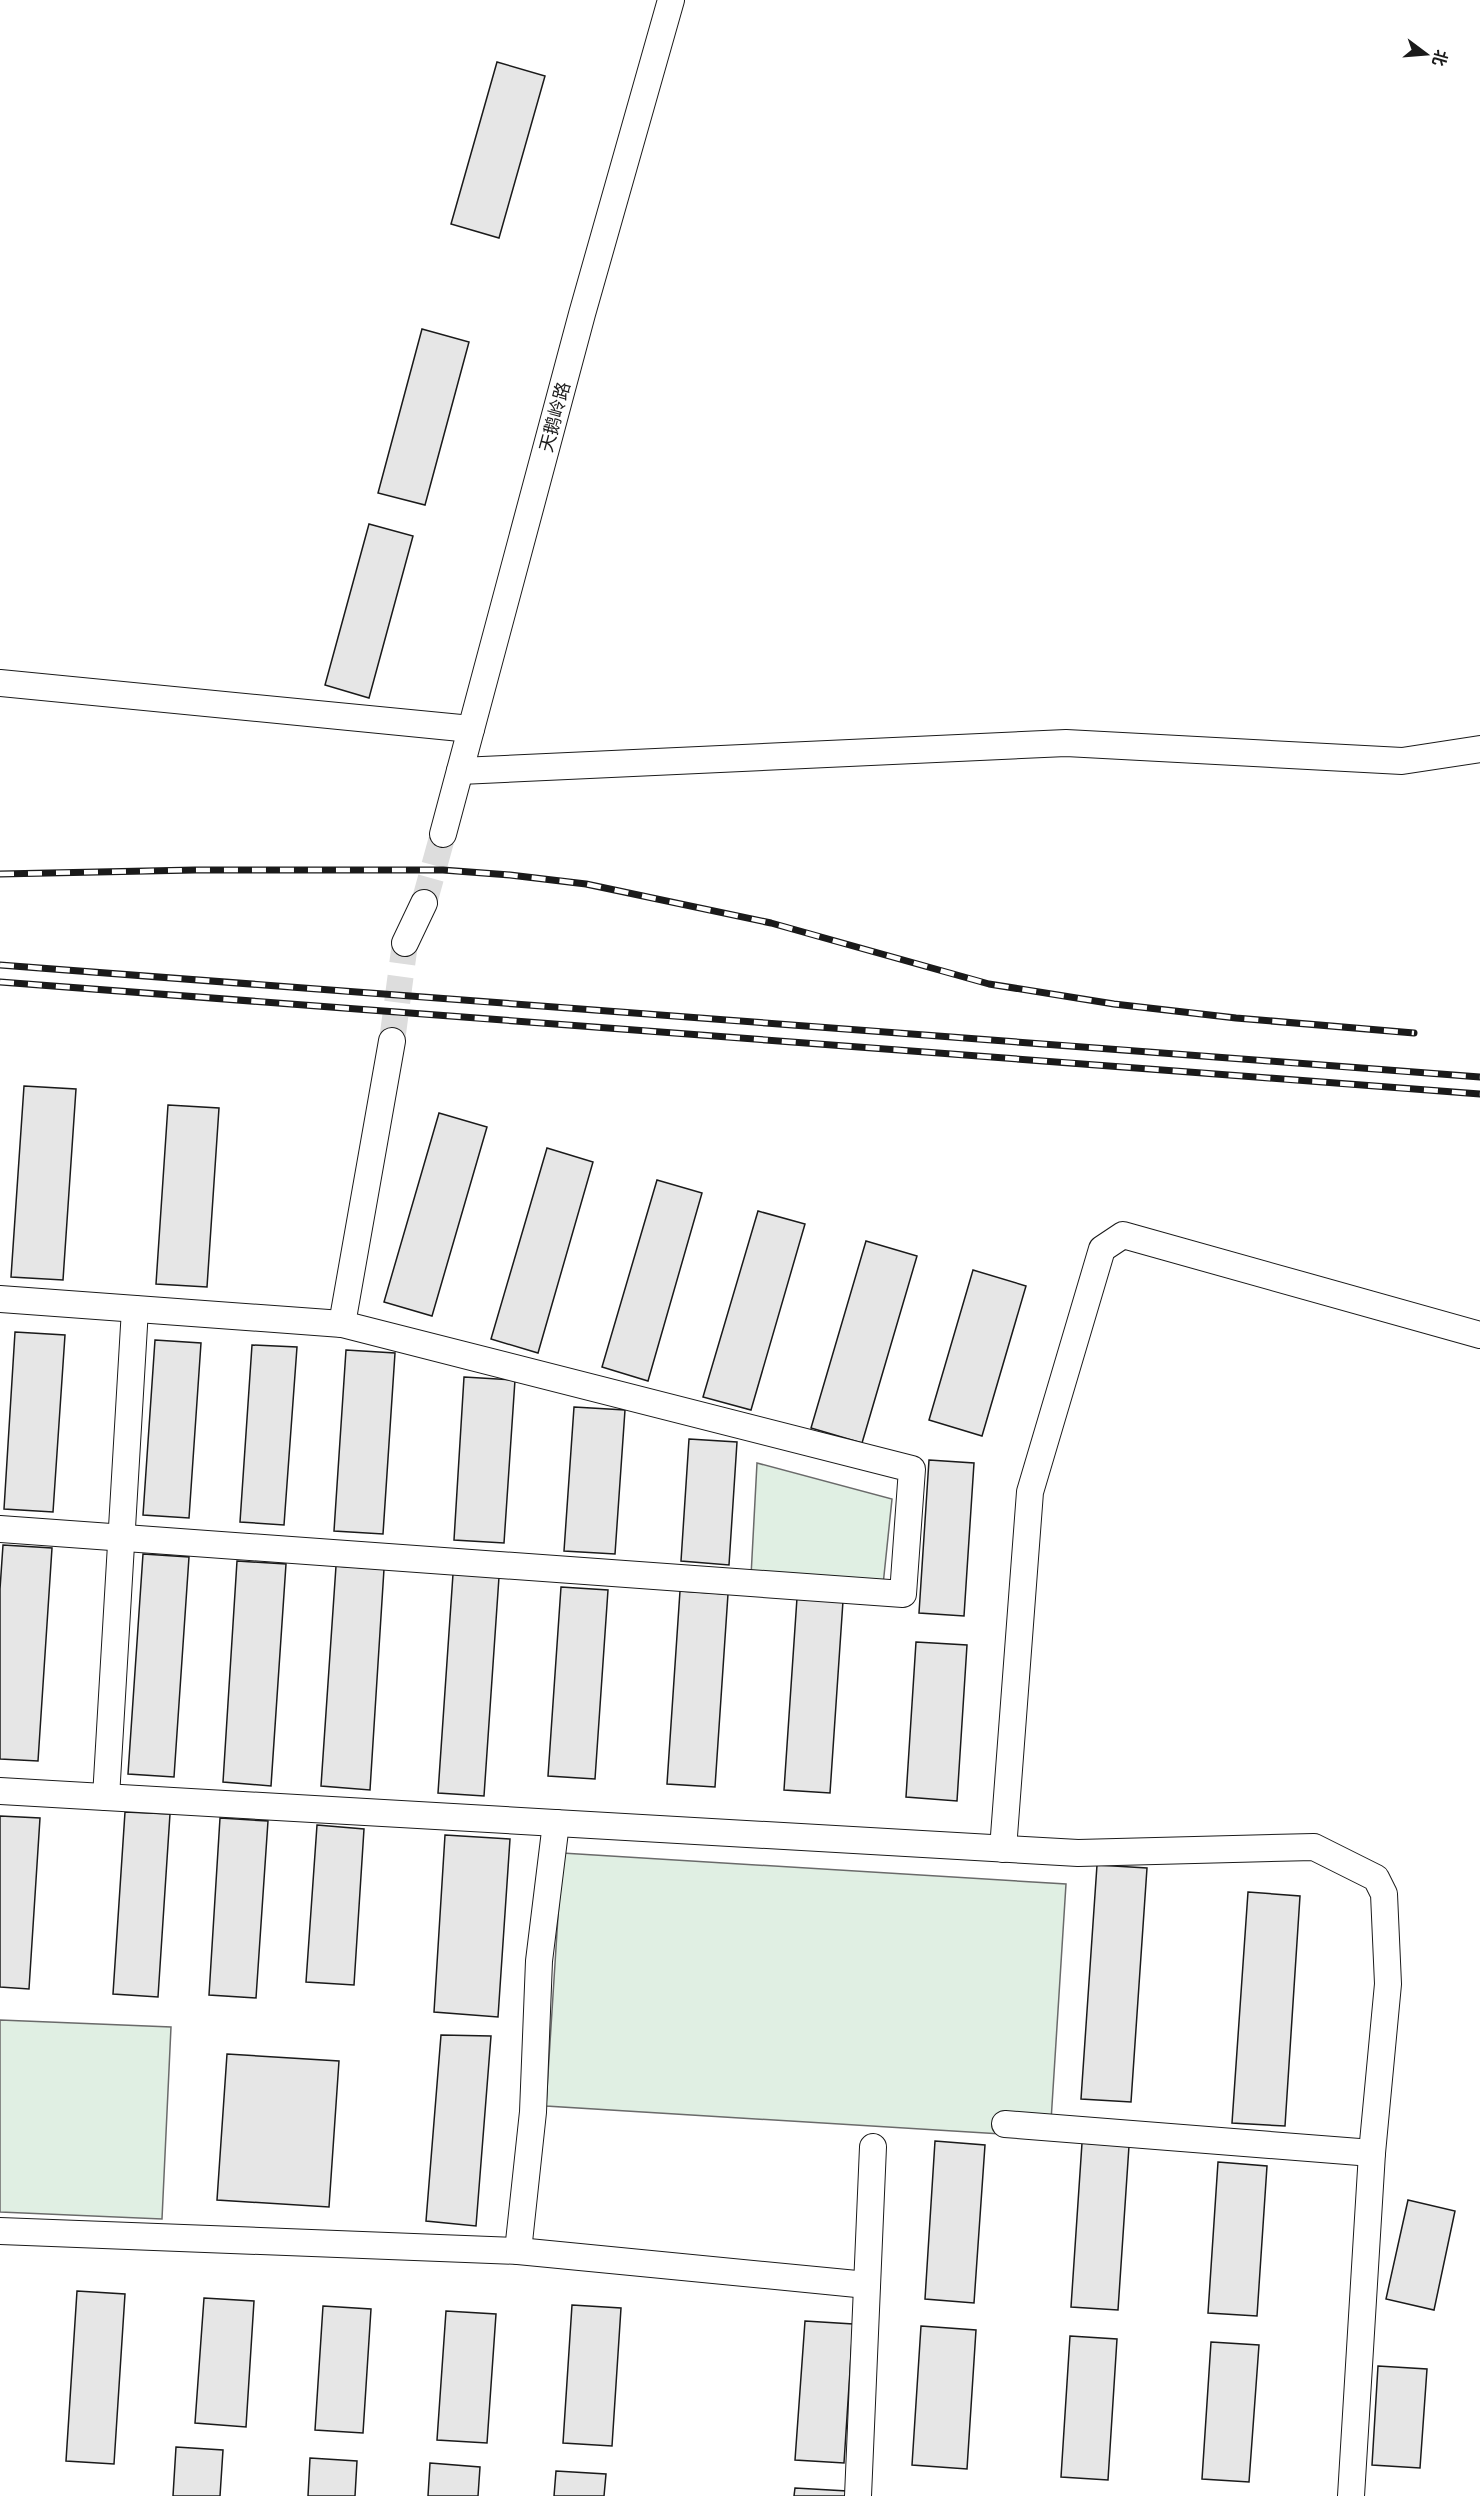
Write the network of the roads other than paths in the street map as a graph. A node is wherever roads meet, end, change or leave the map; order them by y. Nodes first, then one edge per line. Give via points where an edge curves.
1 (671, 0) edge
2 (0, 683) edge
3 (471, 729) junction
4 (1480, 749) edge
5 (460, 771) junction
6 (443, 834) tunnel mouth
7 (424, 903) tunnel mouth
8 (405, 944) tunnel mouth
9 (392, 1041) tunnel mouth
10 (0, 1299) edge
11 (135, 1309) junction
12 (342, 1324) junction
13 (1480, 1335) edge
14 (0, 1529) edge
15 (120, 1538) junction
16 (0, 1791) edge
17 (106, 1797) junction
18 (556, 1823) junction
19 (1003, 1849) junction
20 (1005, 2124) dead end
21 (873, 2147) dead end
22 (1372, 2153) junction
23 (0, 2231) edge
24 (518, 2251) junction
25 (867, 2285) junction
26 (858, 2496) edge
27 (1351, 2496) edge

1 - 3 street, 天鹅岭路
2 - 3 street
3 - 5 street, 天鹅岭路
4 - 5 street via 1402,761 1066,743
5 - 6 street, 天鹅岭路
7 - 8 street
9 - 12 street
10 - 11 street
11 - 12 street
11 - 15 street
12 - 15 street via 912,1469 903,1594
13 - 19 street via 1123,1235 1102,1249 1030,1492
14 - 15 street
15 - 17 street
16 - 17 street
17 - 18 street
18 - 19 street
18 - 24 street via 539,1961 532,2112
19 - 22 street via 1078,1853 1314,1847 1376,1878 1384,1894 1388,1984
20 - 22 street
21 - 25 street
22 - 27 street
23 - 24 street
24 - 25 street
25 - 26 street

